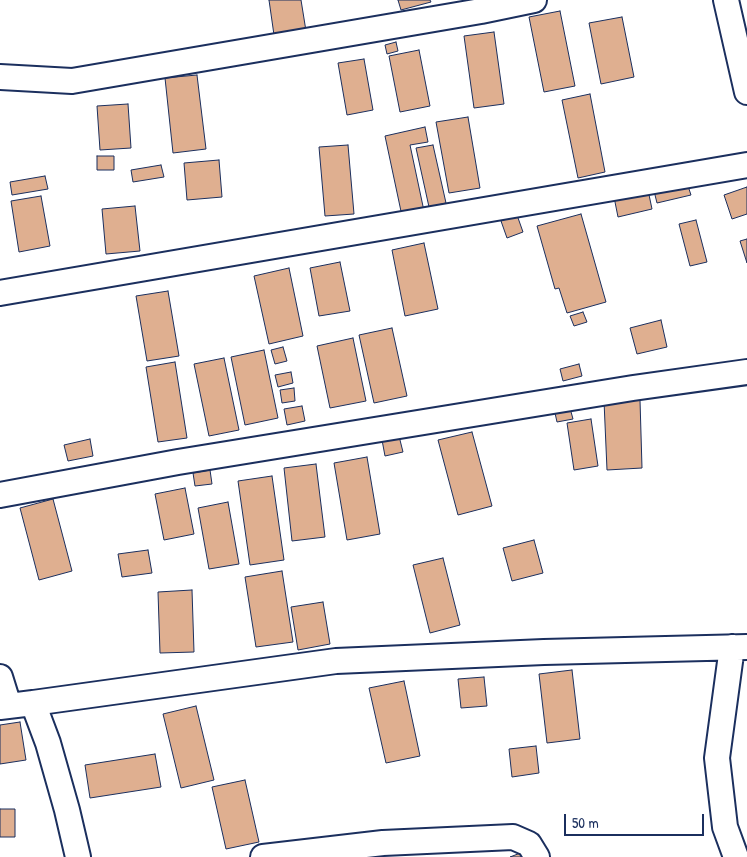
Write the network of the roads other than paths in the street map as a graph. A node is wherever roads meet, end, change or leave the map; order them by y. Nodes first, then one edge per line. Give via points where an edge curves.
1 (534, 0) edge
2 (726, 0) edge
3 (0, 77) edge
4 (747, 92) edge
5 (747, 165) edge
6 (0, 293) edge
7 (747, 372) edge
8 (0, 495) edge
9 (739, 647) edge
10 (0, 678) edge
11 (33, 703) junction
12 (4, 706) edge
13 (78, 857) edge
14 (263, 857) edge
15 (537, 857) edge
16 (736, 857) edge

1 - 3 street via 72,81
2 - 4 street
5 - 6 street
7 - 8 street via 197,459
9 - 11 street via 336,662
9 - 16 street via 717,758 725,826
10 - 12 street
11 - 12 street
11 - 13 street via 48,743
14 - 15 street via 383,843 513,837 529,844

